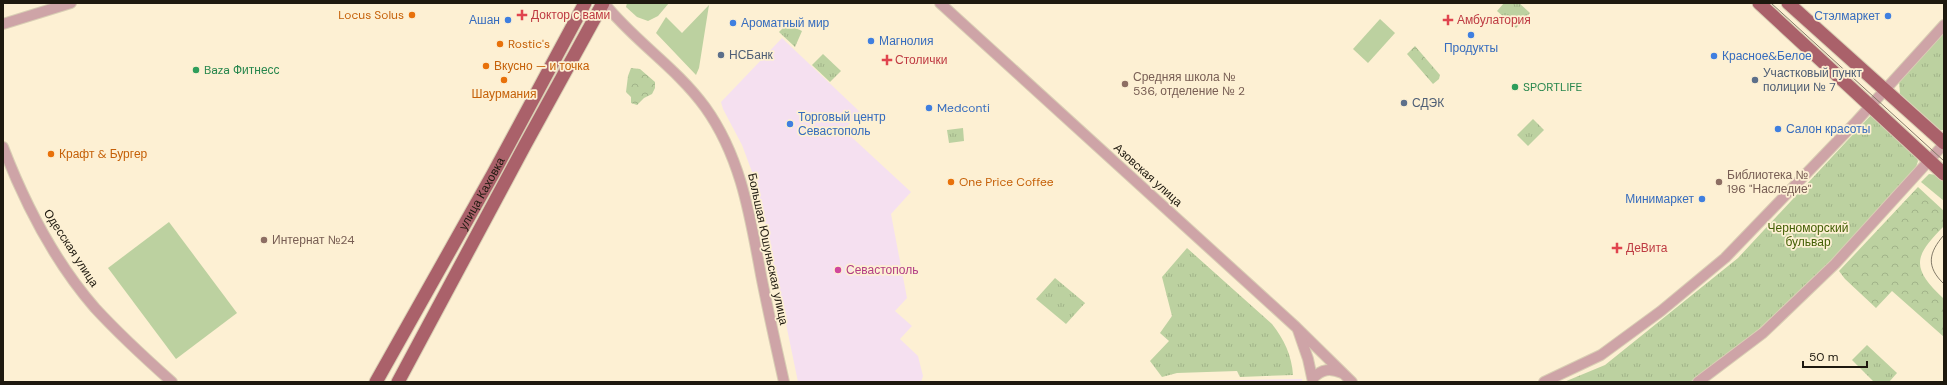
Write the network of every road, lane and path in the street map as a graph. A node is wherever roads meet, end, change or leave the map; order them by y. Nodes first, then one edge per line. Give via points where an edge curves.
1 (71, 3) edge
2 (585, 3) edge
3 (603, 3) edge
4 (940, 3) edge
5 (1759, 3) edge
6 (1788, 3) edge
7 (3, 24) edge
8 (1944, 24) edge
9 (1885, 90) junction
10 (1870, 106) junction
11 (1944, 143) edge
12 (3, 147) edge
13 (1929, 160) junction
14 (1944, 174) edge
15 (1296, 327) junction
16 (1344, 374) junction
17 (1313, 380) edge
18 (172, 382) edge
19 (376, 382) edge
20 (398, 382) edge
21 (784, 382) edge
22 (1352, 382) edge
23 (1544, 382) edge
24 (1698, 382) edge

1 - 7 street
2 - 19 main road, улица Каховка
3 - 20 main road, улица Каховка
3 - 21 street, Большая Юшуньская улица via 696,94 716,122 731,151 745,191
4 - 15 street, Азовская улица
5 - 10 main road
6 - 9 main road
8 - 9 street
9 - 10 street
9 - 11 main road
10 - 13 main road
10 - 23 street via 1736,246 1694,284 1601,355
11 - 13 street
12 - 18 street, Одесская улица via 35,218 72,278 123,337
13 - 14 main road
13 - 24 street via 1835,264 1763,333
15 - 16 street
15 - 17 street, Азовская улица
16 - 17 street via 1326,370 1319,372
16 - 22 street

